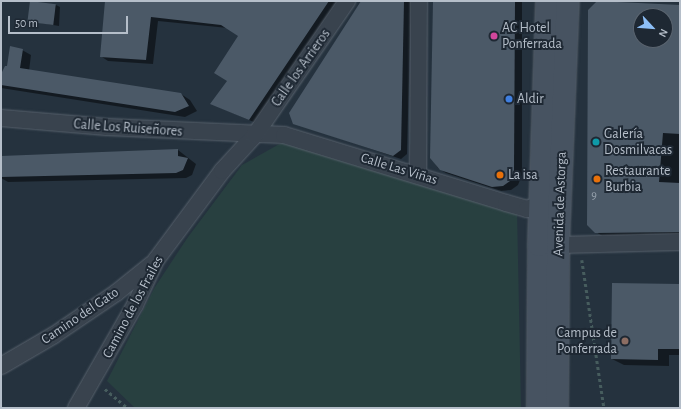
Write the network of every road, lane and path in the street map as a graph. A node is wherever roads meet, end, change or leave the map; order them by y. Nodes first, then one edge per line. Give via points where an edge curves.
1 (347, 1) edge
2 (419, 1) edge
3 (547, 1) edge
4 (568, 1) edge
5 (1, 118) edge
6 (255, 134) junction
7 (418, 174) junction
8 (541, 204) junction
9 (680, 242) edge
10 (558, 245) junction
11 (580, 245) junction
12 (156, 260) junction
13 (1, 366) edge
14 (93, 379) junction
15 (76, 408) edge
16 (128, 408) edge
17 (538, 408) edge
18 (557, 408) edge
19 (604, 408) edge

1 - 6 street, Calle los Arrieros
2 - 7 street
3 - 8 main road, Avenida de Astorga
4 - 10 main road, Avenida de Astorga
5 - 6 street, Calle Los Ruiseñores via 107,127
6 - 7 street, Calle Las Viñas via 284,135
6 - 12 street, Camino de los Frailes via 222,171
7 - 8 street, Calle Las Viñas via 527,209
8 - 17 main road, Avenida de Astorga
9 - 11 street
10 - 11 street
10 - 18 main road, Avenida de Astorga
11 - 19 path
12 - 13 street, Camino del Gato via 116,293 54,335
12 - 14 street, Camino de los Frailes via 135,305
14 - 15 street, Camino de los Frailes
14 - 16 path

